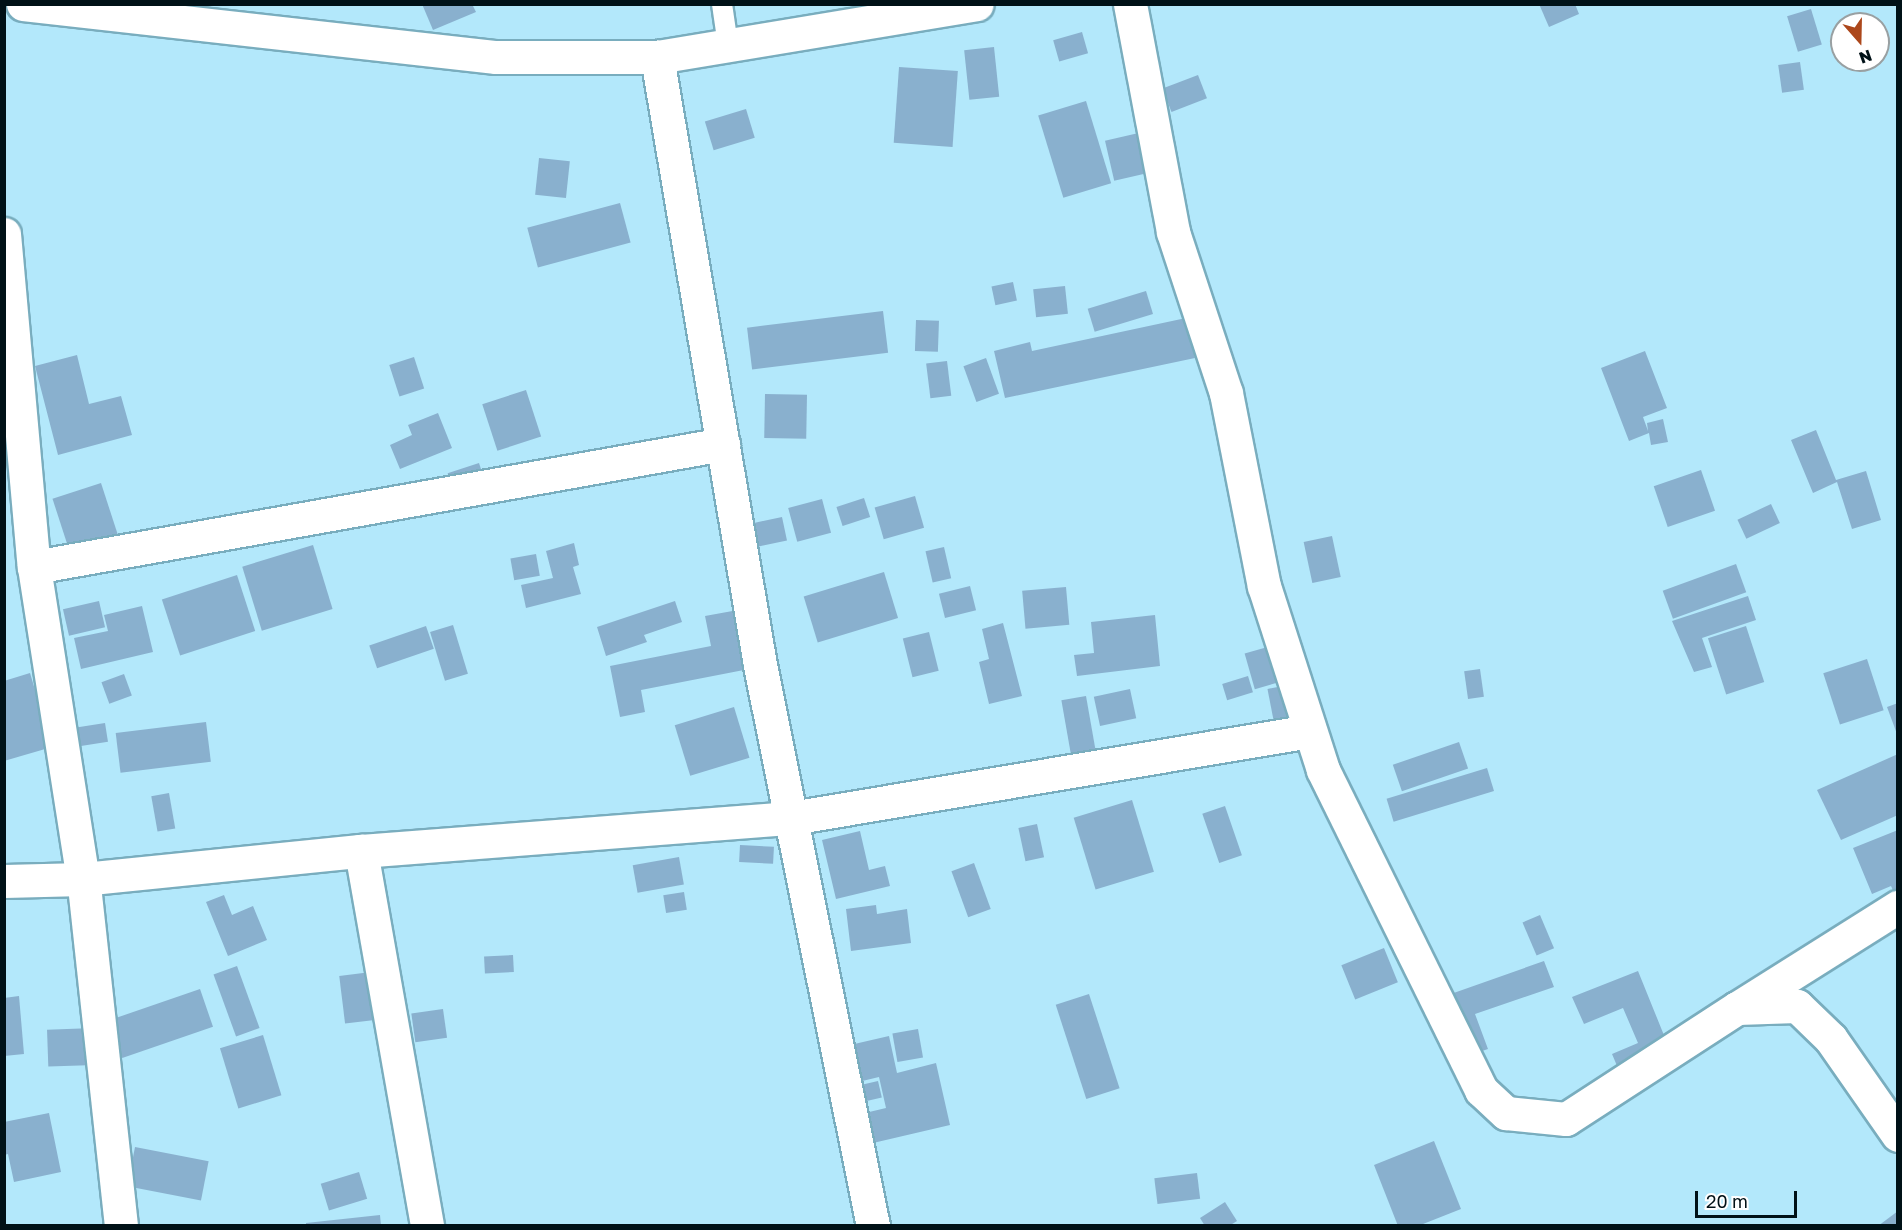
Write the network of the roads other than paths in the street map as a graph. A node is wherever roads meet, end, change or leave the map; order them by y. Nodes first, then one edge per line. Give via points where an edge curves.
1 (23, 4) edge
2 (722, 4) edge
3 (977, 4) edge
4 (1131, 4) edge
5 (728, 45) junction
6 (657, 57) junction
7 (4, 234) edge
8 (723, 444) junction
9 (34, 567) junction
10 (1310, 731) junction
11 (791, 818) junction
12 (362, 851) junction
13 (84, 879) junction
14 (4, 881) edge
15 (1898, 907) edge
16 (1737, 1008) junction
17 (1898, 1135) edge
18 (121, 1226) edge
19 (428, 1226) edge
20 (873, 1226) edge

1 - 6 street via 496,57
2 - 5 lane
3 - 5 street
4 - 10 street via 1173,232 1226,393 1264,586
5 - 6 street
6 - 8 street
7 - 9 street
8 - 9 street
8 - 11 street
9 - 13 street
10 - 11 street
10 - 16 street via 1323,770 1481,1090 1506,1113 1566,1119
11 - 12 street
11 - 20 street
12 - 13 street
12 - 19 street
13 - 14 street
13 - 18 street
15 - 16 street
16 - 17 street via 1797,1006 1831,1039

